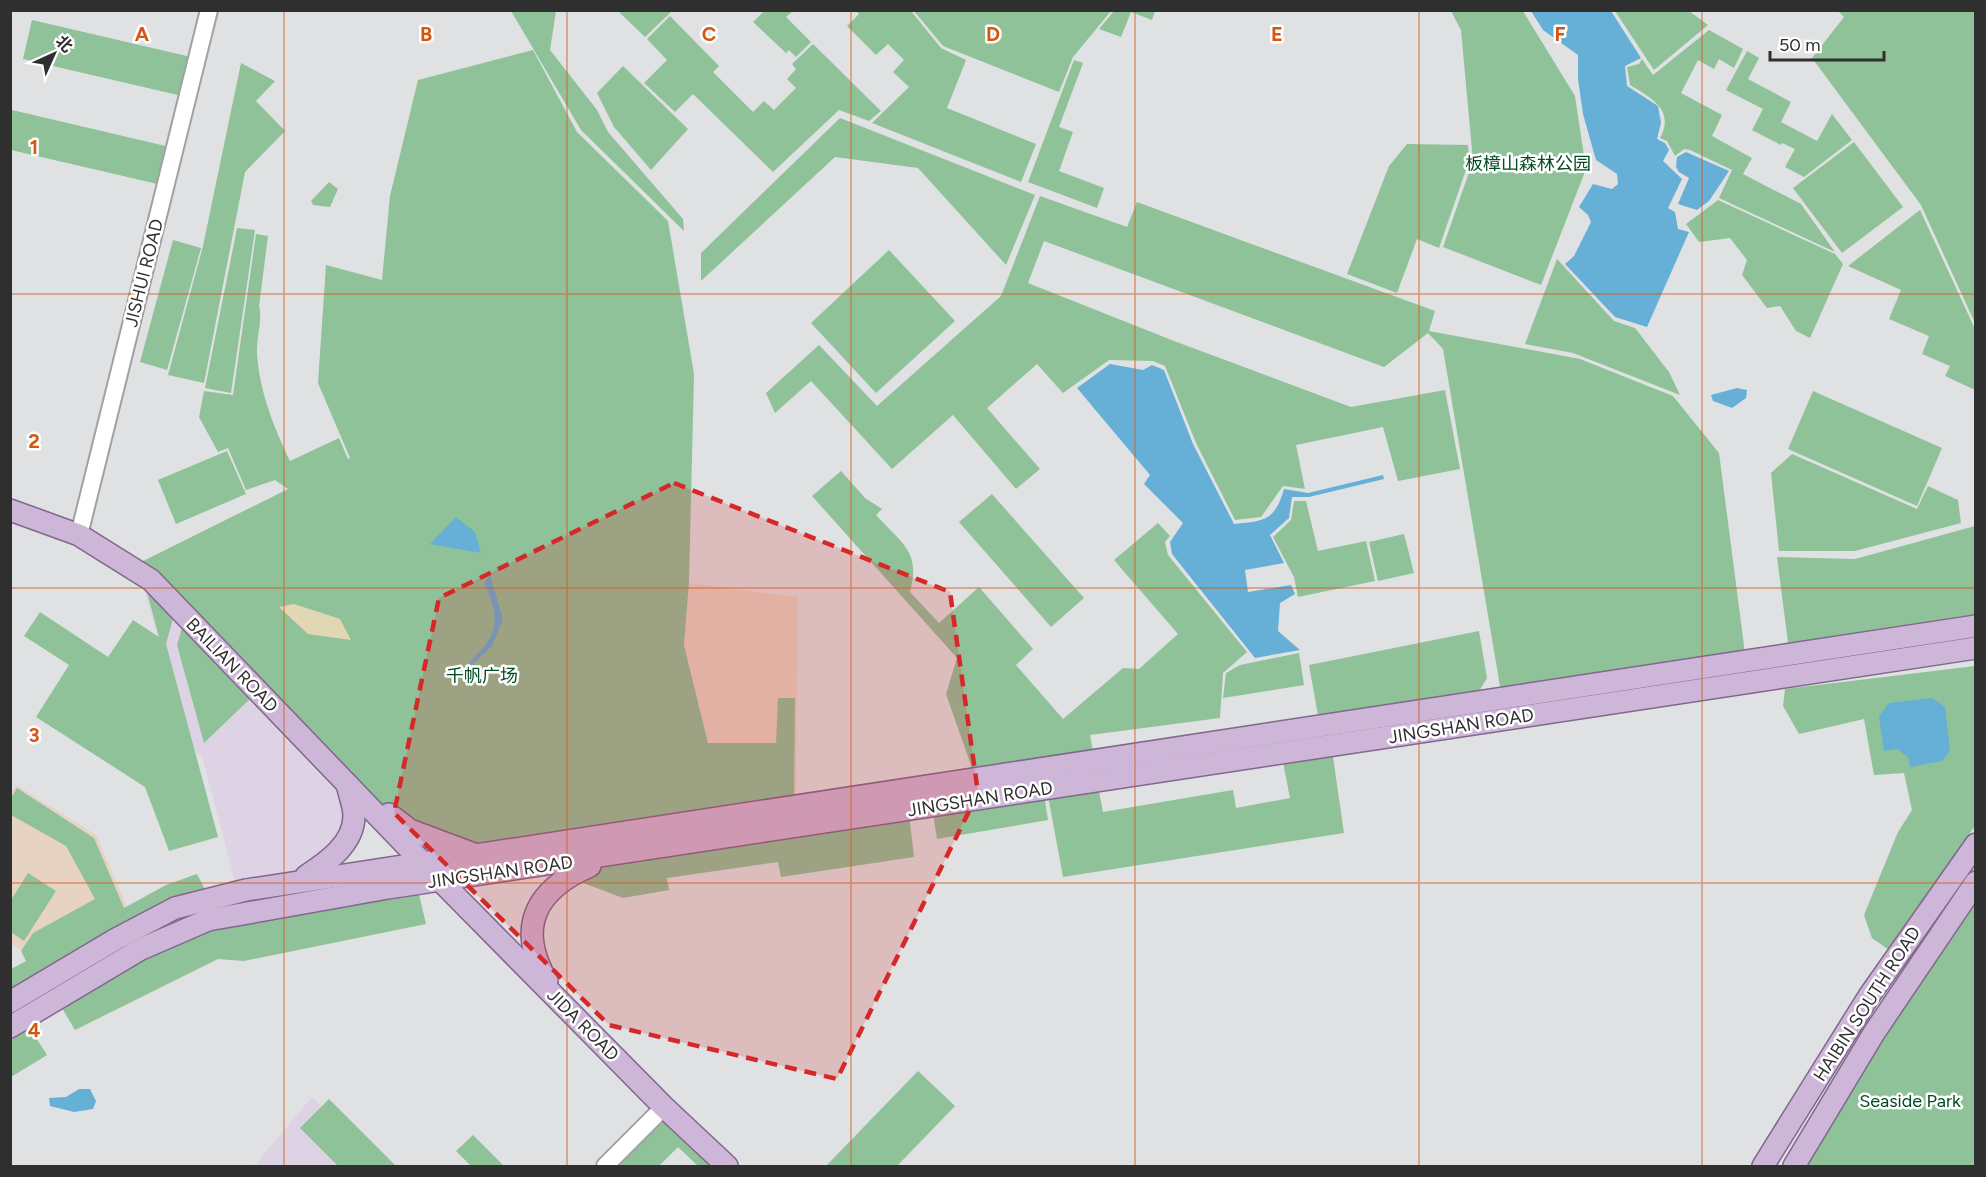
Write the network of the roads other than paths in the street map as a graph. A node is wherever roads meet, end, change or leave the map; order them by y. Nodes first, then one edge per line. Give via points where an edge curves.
1 (209, 10) edge
2 (10, 510) edge
3 (79, 536) junction
4 (1976, 626) edge
5 (1976, 648) edge
6 (347, 784) junction
7 (1976, 844) edge
8 (475, 854) junction
9 (612, 856) junction
10 (423, 863) junction
11 (299, 880) junction
12 (442, 880) junction
13 (1976, 882) edge
14 (558, 999) junction
15 (10, 1002) edge
16 (10, 1027) edge
17 (664, 1107) junction
18 (606, 1167) edge
19 (727, 1167) edge
20 (1763, 1167) edge
21 (1794, 1167) edge

1 - 3 street, JISHUI ROAD
2 - 3 main road, BAILIAN ROAD
3 - 6 main road, BAILIAN ROAD via 151,580
4 - 8 main road, JINGSHAN ROAD
5 - 9 main road, JINGSHAN ROAD
6 - 8 main road via 410,830
6 - 10 main road, BAILIAN ROAD
6 - 11 main road via 354,817 347,838 332,859
7 - 20 main road, HAIBIN SOUTH ROAD via 1869,996
8 - 10 main road, JINGSHAN ROAD
9 - 12 main road, JINGSHAN ROAD
9 - 14 main road via 557,883 535,914 532,945 542,973
10 - 11 main road, JINGSHAN ROAD
10 - 12 main road, JIDA ROAD
11 - 15 main road, JINGSHAN ROAD via 175,908
12 - 14 main road, JIDA ROAD
12 - 16 main road, JINGSHAN ROAD via 208,920 141,949
13 - 21 main road, HAIBIN SOUTH ROAD via 1874,1033
14 - 17 main road, JIDA ROAD
17 - 18 street
17 - 19 main road, JIDA ROAD

